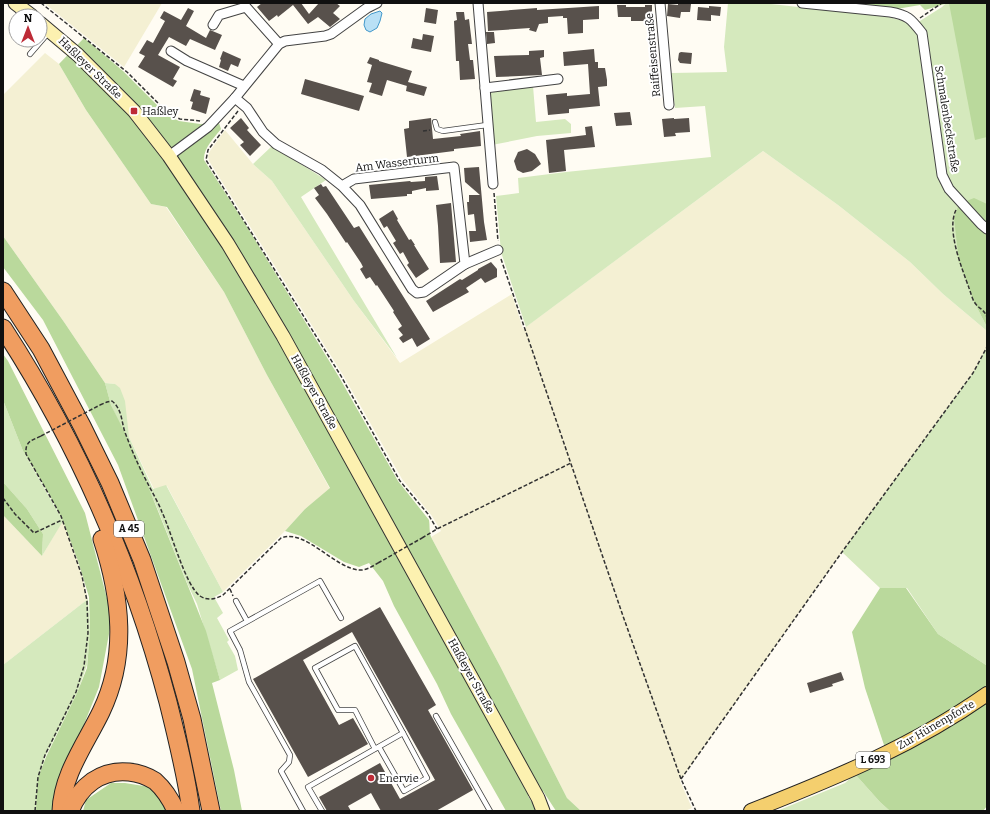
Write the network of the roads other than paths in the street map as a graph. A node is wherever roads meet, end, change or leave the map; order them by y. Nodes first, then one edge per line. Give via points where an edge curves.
1 (377, 3) edge
2 (478, 3) edge
3 (660, 3) edge
4 (802, 3) edge
5 (365, 5) edge
6 (213, 24) dead end
7 (48, 29) edge
8 (51, 31) junction
9 (279, 44) junction
10 (171, 51) dead end
11 (30, 54) dead end
12 (558, 79) dead end
13 (244, 86) junction
14 (485, 88) junction
15 (238, 101) junction
16 (669, 105) dead end
17 (435, 122) dead end
18 (487, 125) junction
19 (169, 156) junction
20 (493, 184) road end
21 (342, 186) junction
22 (987, 229) edge
23 (498, 250) road end
24 (465, 264) junction
25 (3, 291) edge
26 (3, 328) edge
27 (96, 498) junction
28 (236, 601) dead end
29 (341, 618) dead end
30 (247, 621) junction
31 (987, 694) edge
32 (436, 716) dead end
33 (403, 733) junction
34 (377, 748) junction
35 (538, 798) junction
36 (61, 811) edge
37 (70, 811) edge
38 (176, 811) edge
39 (191, 811) edge
40 (211, 811) edge
41 (303, 811) edge
42 (322, 811) edge
43 (490, 811) edge
44 (543, 811) edge
45 (550, 811) edge
46 (751, 811) edge

1 - 5 street
2 - 14 street
3 - 16 street, Raiffeisenstraße
4 - 22 street, Schmalenbeckstraße via 890,12 904,15 914,22 922,33 942,175 949,189
5 - 9 street via 331,34
6 - 9 street via 219,16 246,7
7 - 8 main road, Haßleyer Straße
8 - 11 lane
8 - 19 main road, Haßleyer Straße via 127,104
9 - 13 street
10 - 13 street via 187,62
12 - 14 street
13 - 15 street
14 - 18 street
15 - 19 street
15 - 21 street via 276,144 322,170
17 - 18 lane via 438,129 443,131
18 - 20 street
19 - 35 main road, Haßleyer Straße via 240,262 284,336
21 - 24 street via 360,205 412,289 417,293 424,292
21 - 24 street, Am Wasserturm via 354,179 454,167
23 - 24 street
25 - 40 highway, A 45 via 41,349 82,426 110,483 142,560 190,712
26 - 27 highway, A 45 via 58,420
27 - 36 highway via 97,524 116,594 119,621 118,656 104,705 68,778
27 - 39 highway, A 45 via 123,564 158,666 179,744
28 - 30 lane
29 - 30 lane via 320,581
30 - 41 lane via 230,631 240,650 249,682 290,755 289,762 282,771
31 - 46 main road, Zur Hünenpforte / L 693 via 950,719 889,752 822,783
32 - 43 lane
33 - 34 lane
33 - 34 lane via 427,778 404,791
33 - 34 lane via 355,646 315,668 338,710 355,710
34 - 42 lane via 308,787
35 - 44 main road, Haßleyer Straße
35 - 45 main road, Haßleyer Straße
37 - 38 highway via 88,784 111,772 139,773 154,781 171,800

